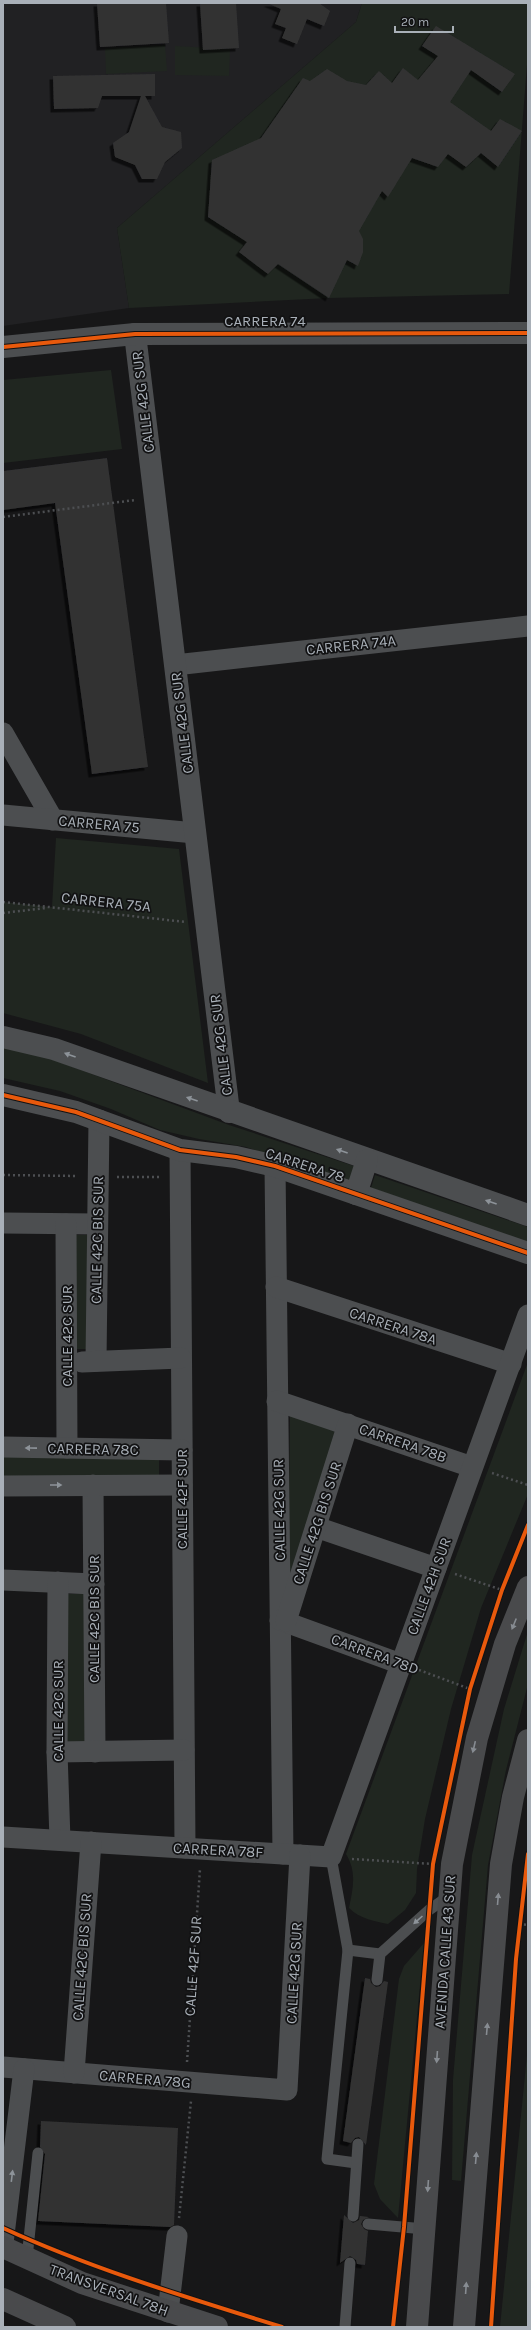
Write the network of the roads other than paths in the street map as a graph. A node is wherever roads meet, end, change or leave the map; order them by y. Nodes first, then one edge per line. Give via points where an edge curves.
1 (528, 333) edge
2 (135, 334) junction
3 (3, 347) edge
4 (528, 626) edge
5 (175, 665) junction
6 (3, 733) edge
7 (3, 815) edge
8 (53, 820) junction
9 (195, 833) junction
10 (3, 1037) edge
11 (3, 1095) edge
12 (229, 1112) junction
13 (99, 1120) junction
14 (180, 1150) junction
15 (367, 1160) junction
16 (275, 1166) junction
17 (356, 1194) junction
18 (528, 1215) edge
19 (3, 1223) edge
20 (66, 1224) junction
21 (97, 1224) junction
22 (528, 1253) edge
23 (276, 1287) junction
24 (528, 1314) edge
25 (181, 1358) junction
26 (96, 1361) junction
27 (67, 1362) junction
28 (511, 1364) junction
29 (277, 1401) junction
30 (348, 1424) junction
31 (3, 1447) edge
32 (67, 1448) junction
33 (182, 1450) junction
34 (472, 1467) junction
35 (93, 1485) junction
36 (182, 1485) junction
37 (3, 1486) edge
38 (316, 1527) junction
39 (436, 1568) junction
40 (3, 1580) edge
41 (58, 1582) junction
42 (94, 1584) junction
43 (528, 1587) edge
44 (283, 1621) junction
45 (401, 1664) junction
46 (528, 1740) edge
47 (184, 1750) junction
48 (57, 1752) junction
49 (95, 1752) junction
50 (3, 1837) edge
51 (60, 1840) junction
52 (91, 1842) junction
53 (193, 1849) junction
54 (291, 1855) junction
55 (331, 1857) junction
56 (449, 1896) junction
57 (348, 1950) junction
58 (380, 1954) junction
59 (377, 1980) dead end
60 (3, 2067) edge
61 (24, 2069) junction
62 (74, 2073) junction
63 (287, 2090) joint
64 (358, 2144) dead end
65 (38, 2152) dead end
66 (356, 2162) junction
67 (353, 2216) dead end
68 (368, 2224) dead end
69 (424, 2229) junction
70 (177, 2236) road end
71 (3, 2243) edge
72 (3, 2247) edge
73 (27, 2258) junction
74 (350, 2264) dead end
75 (3, 2299) edge
76 (168, 2312) junction
77 (42, 2322) edge
78 (65, 2327) edge
79 (217, 2327) edge
80 (345, 2327) edge
81 (417, 2327) edge
82 (464, 2327) edge

1 - 2 street, CARRERA 74
2 - 3 street, CARRERA 74
2 - 5 street, CALLE 42G SUR
4 - 5 street, CARRERA 74A
5 - 9 street, CALLE 42G SUR
6 - 8 street
7 - 8 street, CARRERA 75
8 - 9 street, CARRERA 75
9 - 12 street, CALLE 42G SUR
12 -> 10 street, CARRERA 78 via 54,1049
11 - 13 street, CARRERA 78 via 50,1104
15 -> 12 street, CARRERA 78
13 - 14 street, CARRERA 78
13 - 21 street, CALLE 42C BIS SUR
14 - 16 street, CARRERA 78 via 236,1157
14 - 25 street, CALLE 42F SUR
15 - 17 street
18 -> 15 street, CARRERA 78
16 - 17 street, CARRERA 78
16 - 23 street, CALLE 42G SUR
17 - 22 street, CARRERA 78
19 - 20 street
20 - 21 street
20 - 27 street, CALLE 42C SUR
21 - 26 street, CALLE 42C BIS SUR
23 - 28 street, CARRERA 78A
23 - 29 street, CALLE 42G SUR
24 - 28 street, CALLE 42H SUR
25 - 26 street
25 - 33 street, CALLE 42F SUR
26 - 27 street
27 - 32 street, CALLE 42C SUR
28 - 34 street, CALLE 42H SUR
29 - 30 street, CARRERA 78B
29 - 44 street, CALLE 42G SUR
30 - 34 street, CARRERA 78B
30 - 38 street, CALLE 42G BIS SUR
32 -> 31 street, CARRERA 78C
32 - 33 street, CARRERA 78C
33 - 36 street, CALLE 42F SUR
34 - 39 street, CALLE 42H SUR
35 - 36 street
37 -> 35 street
35 - 42 street, CALLE 42C BIS SUR
36 - 47 street, CALLE 42F SUR
38 - 39 street
38 - 44 street, CALLE 42G BIS SUR
39 - 45 street, CALLE 42H SUR
40 - 41 street
41 - 42 street
41 - 48 street, CALLE 42C SUR
42 - 49 street, CALLE 42C BIS SUR
43 -> 56 main road, AVENIDA CALLE 43 SUR via 506,1644 476,1738 459,1822
44 - 45 street, CARRERA 78D
44 - 54 street, CALLE 42G SUR
45 - 55 street, CALLE 42H SUR
82 -> 46 main road via 501,1864 513,1797
47 - 49 street
47 - 53 street, CALLE 42F SUR
48 - 49 street
48 - 51 street, CALLE 42C SUR
50 - 51 street, CARRERA 78F
51 - 52 street, CARRERA 78F
52 - 53 street, CARRERA 78F
52 - 62 street, CALLE 42C BIS SUR
53 - 54 street, CARRERA 78F
54 - 55 street, CARRERA 78F
54 - 63 street, CALLE 42G SUR
55 - 57 lane
56 -> 58 lane via 429,1910
56 -> 69 main road, AVENIDA CALLE 43 SUR
57 - 58 lane
57 - 66 lane via 327,2159
58 - 59 lane
60 - 61 street, CARRERA 78G
61 - 62 street, CARRERA 78G
71 -> 61 street
62 - 63 street, CARRERA 78G
64 - 66 lane
65 - 73 lane
66 - 67 lane
68 - 69 lane
69 - 81 main road, AVENIDA CALLE 43 SUR
70 - 76 street
72 - 73 main road, TRANSVERSAL 78H
73 - 76 main road, TRANSVERSAL 78H via 82,2283
74 - 80 lane
75 - 77 main road
76 - 79 main road, TRANSVERSAL 78H
77 - 78 main road

